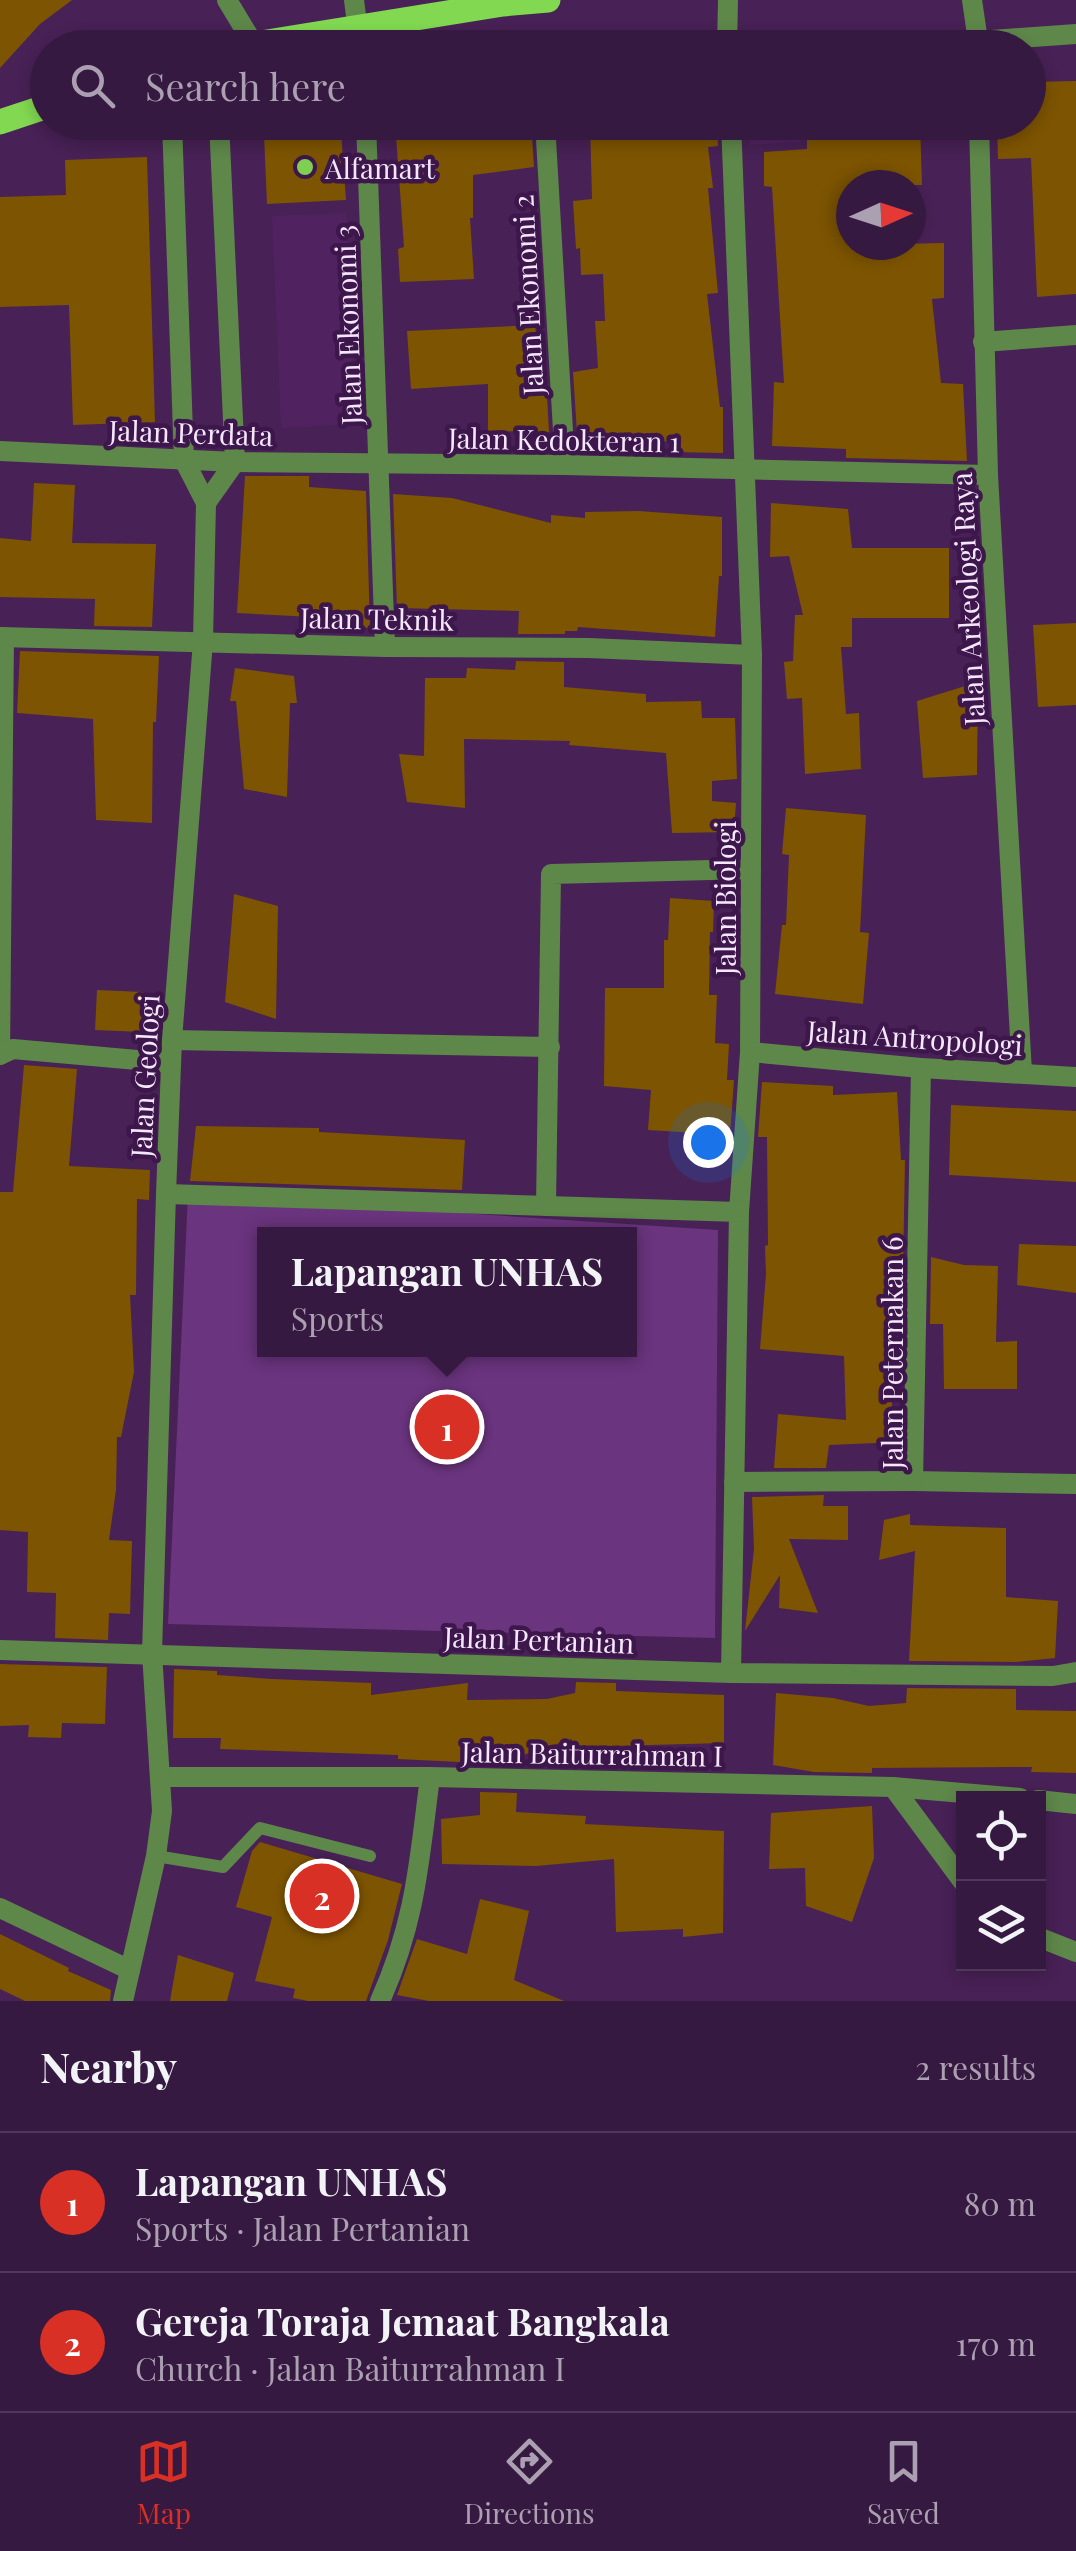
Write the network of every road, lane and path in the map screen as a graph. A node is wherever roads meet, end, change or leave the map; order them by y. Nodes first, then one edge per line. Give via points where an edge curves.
1 (227, 0) edge
2 (354, 0) edge
3 (527, 0) edge
4 (548, 0) edge
5 (728, 0) edge
6 (972, 0) edge
7 (237, 30) edge
8 (358, 30) edge
9 (391, 30) edge
10 (727, 30) edge
11 (976, 30) edge
12 (1076, 34) edge
13 (1046, 37) edge
14 (30, 112) edge
15 (0, 122) edge
16 (173, 140) edge
17 (220, 140) edge
18 (367, 140) edge
19 (546, 140) edge
20 (731, 140) edge
21 (980, 140) edge
22 (1076, 336) edge
23 (983, 342) junction
24 (0, 451) edge
25 (184, 460) junction
26 (236, 462) junction
27 (565, 464) junction
28 (381, 465) junction
29 (746, 470) junction
30 (988, 475) junction
31 (206, 503) junction
32 (2, 637) edge
33 (202, 641) junction
34 (385, 648) junction
35 (752, 655) junction
36 (751, 869) junction
37 (172, 1040) junction
38 (550, 1048) junction
39 (750, 1052) junction
40 (0, 1055) edge
41 (171, 1063) junction
42 (921, 1068) junction
43 (1022, 1072) junction
44 (1076, 1077) edge
45 (166, 1194) junction
46 (546, 1206) junction
47 (739, 1212) junction
48 (913, 1481) junction
49 (734, 1482) junction
50 (1076, 1484) edge
51 (0, 1650) edge
52 (152, 1653) junction
53 (1076, 1672) edge
54 (731, 1673) junction
55 (162, 1777) junction
56 (430, 1777) junction
57 (893, 1787) junction
58 (956, 1792) edge
59 (1046, 1801) edge
60 (1076, 1804) edge
61 (156, 1856) junction
62 (370, 1856) dead end
63 (963, 1881) edge
64 (0, 1908) edge
65 (1046, 1940) edge
66 (1076, 1952) edge
67 (130, 1970) junction
68 (123, 2001) edge
69 (380, 2001) edge

1 - 7 street
2 - 8 street
3 - 4 main road
3 - 9 main road
5 - 10 street
6 - 11 street
12 - 13 street
14 - 15 main road
16 - 25 street
17 - 26 street
18 - 28 street, Jalan Ekonomi 3
19 - 27 street, Jalan Ekonomi 2
20 - 29 street, Jalan Biologi
21 - 23 street, Jalan Arkeologi Raya
22 - 23 street
23 - 30 street, Jalan Arkeologi Raya
24 - 25 street, Jalan Perdata
25 - 26 street, Jalan Perdata
25 - 31 street, Jalan Geologi
26 - 28 street, Jalan Perdata
26 - 31 street
27 - 28 street, Jalan Kedokteran 1
27 - 29 street, Jalan Kedokteran 1
28 - 34 street, Jalan Ekonomi 3
29 - 30 street, Jalan Kedokteran 1
29 - 35 street, Jalan Biologi
30 - 43 street, Jalan Arkeologi Raya
31 - 33 street, Jalan Geologi
32 - 33 street, Jalan Teknik
32 - 40 street
33 - 34 street, Jalan Teknik
33 - 37 street, Jalan Geologi
34 - 35 street, Jalan Teknik
35 - 36 street, Jalan Biologi
36 - 38 street via 551,874
36 - 39 street, Jalan Biologi
37 - 38 street
37 - 41 street, Jalan Geologi
38 - 46 street
39 - 42 street, Jalan Antropologi
39 - 47 street, Jalan Biologi
40 - 41 street via 13,1049
41 - 45 street, Jalan Geologi
42 - 43 street, Jalan Antropologi
42 - 48 street, Jalan Peternakan 6
43 - 44 street, Jalan Antropologi
45 - 46 street
45 - 52 street, Jalan Geologi
46 - 47 street
47 - 49 street, Jalan Biologi
48 - 49 street
48 - 50 street, Jalan Peternakan 6
49 - 54 street, Jalan Biologi
51 - 52 street, Jalan Pertanian
52 - 54 street, Jalan Pertanian
52 - 55 street, Jalan Geologi
53 - 54 street, Jalan Pertanian
55 - 56 street, Jalan Baiturrahman I
55 - 61 street, Jalan Geologi
56 - 57 street, Jalan Baiturrahman I
56 - 69 street via 412,1915
57 - 58 street, Jalan Baiturrahman I
57 - 63 street
59 - 60 street
61 - 62 lane via 223,1866 260,1828
61 - 67 street, Jalan Geologi
64 - 67 street
65 - 66 street
67 - 68 street, Jalan Geologi

